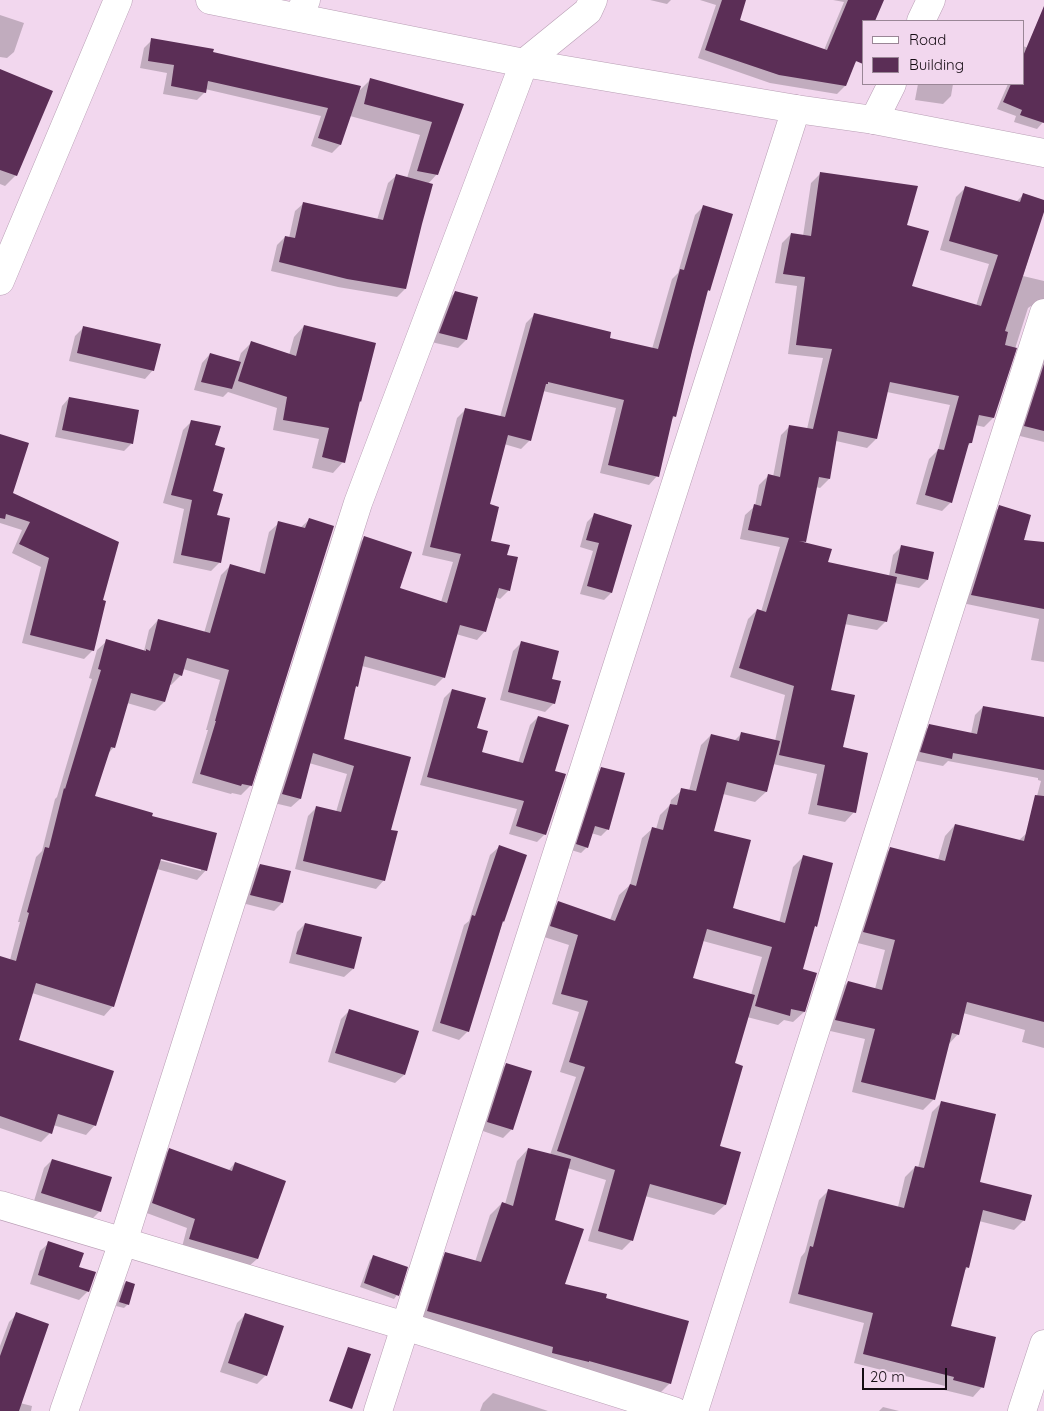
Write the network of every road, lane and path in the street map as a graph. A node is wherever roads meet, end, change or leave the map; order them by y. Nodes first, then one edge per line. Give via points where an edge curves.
1 (118, 0) edge
2 (210, 0) edge
3 (593, 0) edge
4 (931, 0) edge
5 (302, 8) edge
6 (921, 20) edge
7 (524, 63) junction
8 (892, 85) edge
9 (796, 109) junction
10 (874, 120) junction
11 (1044, 153) edge
12 (0, 281) edge
13 (1044, 313) edge
14 (0, 1205) edge
15 (123, 1242) junction
16 (406, 1326) junction
17 (1042, 1358) edge
18 (64, 1411) edge
19 (378, 1411) edge
20 (674, 1411) edge
21 (694, 1411) edge
22 (1022, 1411) edge

1 - 12 street
2 - 5 street
3 - 7 street via 588,11
4 - 6 street
5 - 7 street
7 - 9 street
7 - 15 street via 358,503
8 - 10 street
9 - 10 street
9 - 16 street
10 - 11 street
13 - 21 street
14 - 15 street
15 - 16 street
15 - 18 street
16 - 19 street
16 - 20 street
17 - 22 street

